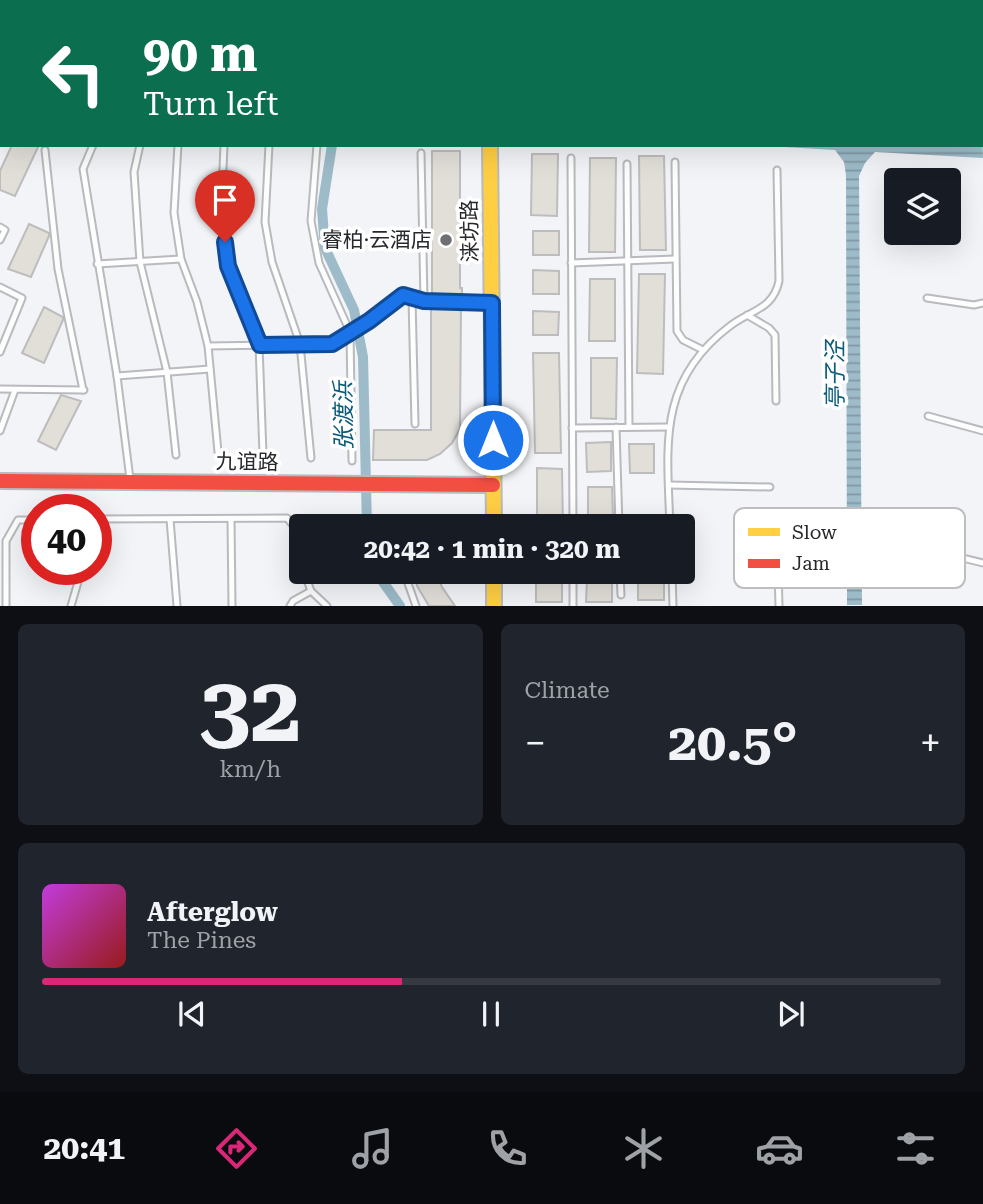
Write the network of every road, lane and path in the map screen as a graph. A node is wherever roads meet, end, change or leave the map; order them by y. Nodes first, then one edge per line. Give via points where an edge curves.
1 (92, 147) edge
2 (140, 147) edge
3 (178, 147) edge
4 (225, 147) edge
5 (269, 147) edge
6 (317, 147) edge
7 (490, 147) edge
8 (45, 150) dead end
9 (421, 152) dead end
10 (570, 158) dead end
11 (674, 162) dead end
12 (627, 164) dead end
13 (777, 170) dead end
14 (0, 227) edge
15 (0, 240) edge
16 (181, 259) junction
17 (675, 259) junction
18 (628, 261) junction
19 (140, 262) junction
20 (571, 262) junction
21 (97, 264) junction
22 (0, 287) edge
23 (412, 298) junction
24 (926, 299) dead end
25 (424, 301) junction
26 (492, 303) junction
27 (983, 303) edge
28 (747, 315) junction
29 (351, 332) junction
30 (300, 344) junction
31 (260, 345) junction
32 (208, 346) junction
33 (703, 350) junction
34 (0, 352) edge
35 (210, 369) junction
36 (167, 372) junction
37 (117, 376) junction
38 (0, 389) edge
39 (15, 390) junction
40 (776, 401) dead end
41 (928, 416) dead end
42 (415, 424) dead end
43 (669, 426) junction
44 (616, 427) junction
45 (629, 427) junction
46 (572, 428) junction
47 (0, 431) edge
48 (983, 431) edge
49 (218, 452) dead end
50 (263, 454) dead end
51 (176, 455) dead end
52 (311, 458) dead end
53 (352, 461) dead end
54 (0, 481) edge
55 (130, 482) junction
56 (493, 485) junction
57 (668, 485) junction
58 (770, 487) dead end
59 (494, 514) edge
60 (573, 514) edge
61 (619, 514) edge
62 (669, 514) edge
63 (112, 519) edge
64 (170, 519) junction
65 (231, 519) junction
66 (21, 520) edge
67 (289, 520) edge
68 (965, 559) edge
69 (983, 563) edge
70 (308, 584) edge
71 (408, 584) edge
72 (494, 584) edge
73 (573, 584) edge
74 (621, 584) edge
75 (672, 584) edge
76 (77, 585) edge
77 (779, 588) edge
78 (311, 591) junction
79 (621, 595) dead end
80 (6, 606) edge
81 (71, 606) edge
82 (177, 606) edge
83 (232, 606) edge
84 (290, 606) edge
85 (327, 606) edge
86 (416, 606) edge
87 (494, 606) edge
88 (573, 606) edge
89 (673, 606) edge
90 (779, 606) edge

1 - 21 lane via 83,169
2 - 19 lane via 134,172
3 - 16 lane via 174,213
4 - 31 lane via 221,217 228,266
5 - 30 lane via 265,222 272,262
6 - 29 lane via 311,221 319,263
7 - 26 street, 涞坊路
8 - 39 lane via 58,269 85,390
9 - 25 lane
10 - 20 lane
11 - 17 lane
12 - 18 lane
13 - 28 lane via 779,281 769,303
14 - 15 lane via 5,230
16 - 19 lane
16 - 32 lane
17 - 18 lane
17 - 33 lane via 677,331 683,340
18 - 20 lane
18 - 45 lane
19 - 21 lane
19 - 36 lane
20 - 46 lane
21 - 37 lane
22 - 34 lane via 23,298
23 - 25 lane
23 - 29 lane via 403,295
23 - 42 lane
24 - 27 lane
25 - 26 lane
26 - 56 street, 涞坊路
28 - 33 lane
28 - 40 lane via 775,335
29 - 30 lane via 332,344
29 - 53 lane
30 - 31 lane
30 - 52 lane
31 - 32 lane
31 - 50 lane
32 - 35 lane
33 - 43 lane via 676,394
35 - 36 lane
35 - 49 lane
36 - 37 lane
36 - 51 lane
37 - 55 lane
38 - 39 lane
39 - 47 lane
41 - 48 lane
43 - 45 lane
43 - 57 lane
44 - 45 lane
44 - 46 lane
44 - 61 lane
46 - 60 lane
54 - 55 street, 九谊路
55 - 56 street, 九谊路
56 - 59 street, 涞坊路
57 - 58 lane
57 - 62 lane
63 - 64 lane
64 - 65 lane
64 - 82 lane
65 - 67 lane
65 - 83 lane
66 - 80 lane via 6,541
68 - 69 lane
70 - 78 lane
71 - 86 lane
72 - 87 street
73 - 88 lane
74 - 79 lane
75 - 89 lane
76 - 81 lane
77 - 90 lane
78 - 84 lane
78 - 85 lane

